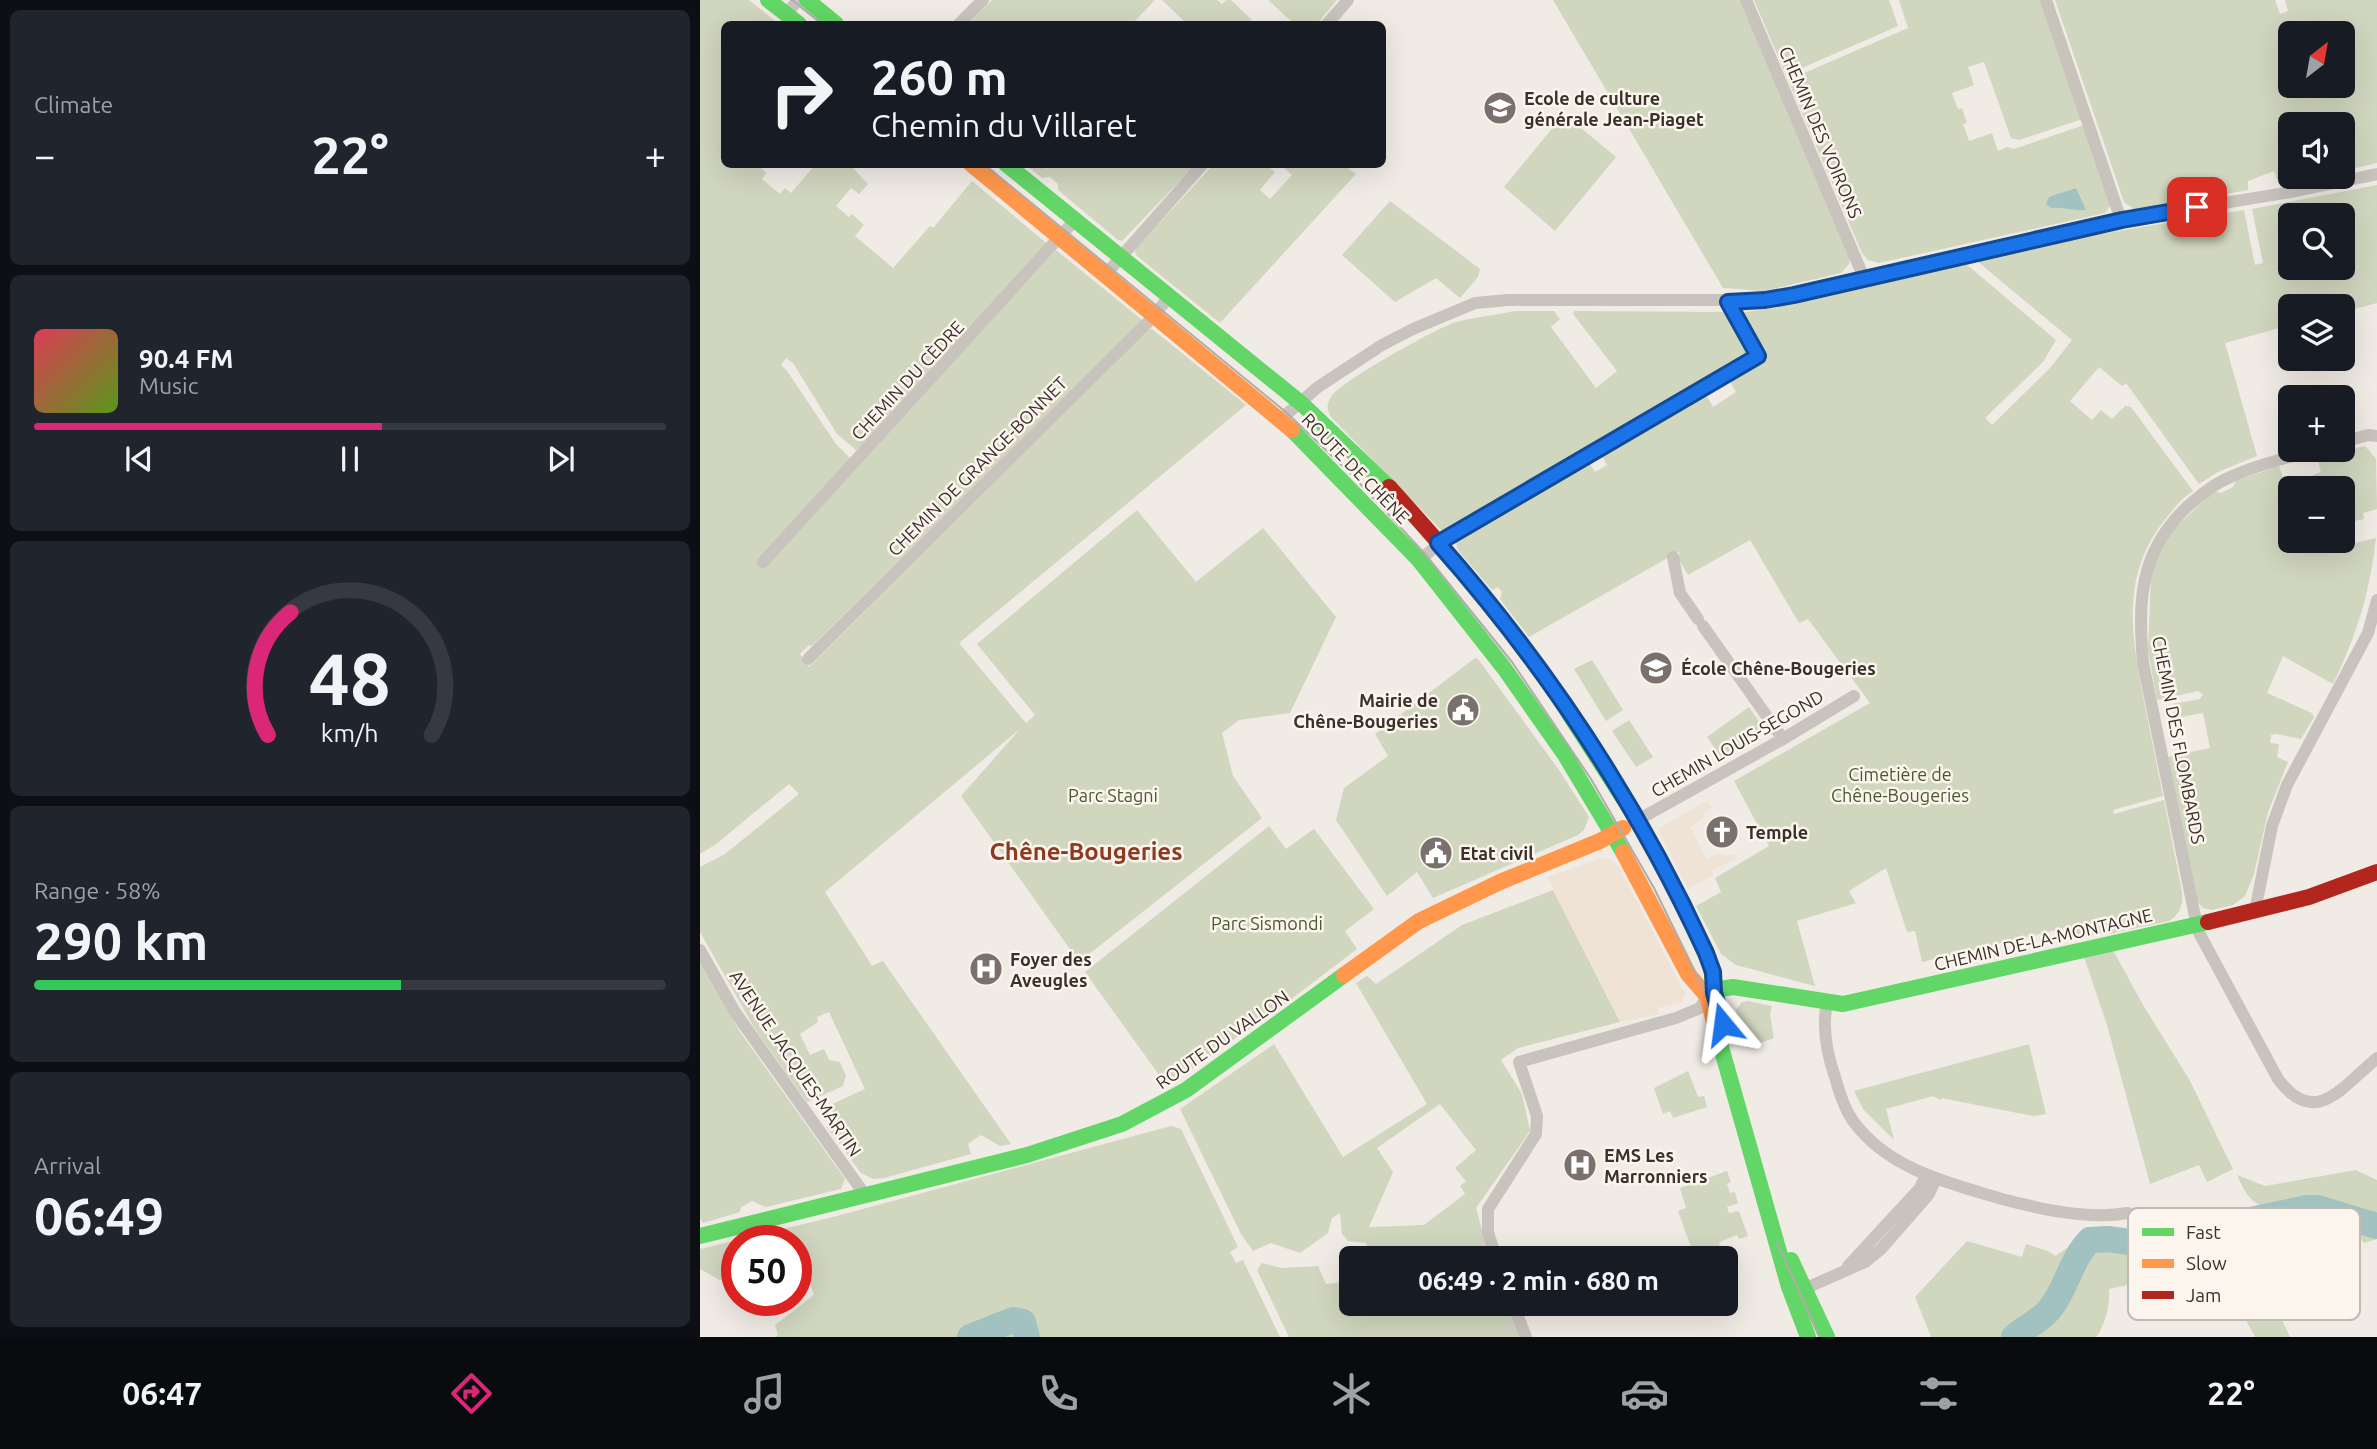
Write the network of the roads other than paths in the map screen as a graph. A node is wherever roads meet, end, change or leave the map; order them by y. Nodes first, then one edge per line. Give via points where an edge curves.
1 (768, 0) edge
2 (797, 0) edge
3 (807, 0) edge
4 (983, 0) edge
5 (1348, 0) edge
6 (1745, 0) edge
7 (2046, 0) edge
8 (786, 14) junction
9 (795, 21) edge
10 (832, 21) edge
11 (962, 21) edge
12 (1330, 21) edge
13 (976, 168) edge
14 (1011, 168) edge
15 (1199, 168) edge
16 (2377, 174) edge
17 (1075, 220) junction
18 (2122, 220) junction
19 (1061, 237) junction
20 (1119, 257) junction
21 (1106, 274) junction
22 (1864, 278) junction
23 (1169, 298) junction
24 (1728, 302) junction
25 (1155, 314) junction
26 (1298, 402) junction
27 (1282, 419) junction
28 (2377, 436) edge
29 (2355, 439) edge
30 (2278, 461) edge
31 (1438, 543) junction
32 (1673, 556) dead end
33 (1419, 559) junction
34 (763, 562) dead end
35 (2377, 600) edge
36 (808, 659) dead end
37 (1854, 696) dead end
38 (1783, 739) junction
39 (1636, 821) junction
40 (1613, 834) junction
41 (2377, 872) edge
42 (2255, 911) junction
43 (2196, 924) junction
44 (700, 950) edge
45 (1710, 994) junction
46 (1827, 1003) junction
47 (2377, 1058) edge
48 (1931, 1177) junction
49 (865, 1195) junction
50 (2128, 1213) edge
51 (700, 1236) edge
52 (1492, 1246) edge
53 (1804, 1289) junction
54 (1518, 1316) edge
55 (1526, 1337) edge
56 (1808, 1337) edge
57 (1827, 1337) edge

1 - 8 main road
2 - 8 street
3 - 10 main road
4 - 11 street
5 - 12 street
6 - 22 street, CHEMIN DES VOIRONS
7 - 18 street
8 - 9 main road
13 - 19 main road, ROUTE DE CHÊNE
14 - 17 main road, ROUTE DE CHÊNE
15 - 20 street
16 - 18 street
17 - 19 street, CHEMIN DU CÈDRE
17 - 20 main road, ROUTE DE CHÊNE
18 - 22 street
19 - 21 main road, ROUTE DE CHÊNE
19 - 34 street, CHEMIN DU CÈDRE
20 - 21 street
20 - 23 main road, ROUTE DE CHÊNE
21 - 25 main road, ROUTE DE CHÊNE
22 - 24 street via 1775,299
23 - 25 street, CHEMIN DE GRANGE-BONNET
23 - 26 main road, ROUTE DE CHÊNE
24 - 26 street via 1475,303 1382,345
24 - 31 street via 1758,356
25 - 27 main road, ROUTE DE CHÊNE
25 - 36 street, CHEMIN DE GRANGE-BONNET
26 - 27 street
26 - 31 main road, ROUTE DE CHÊNE via 1365,463
27 - 33 main road, ROUTE DE CHÊNE
28 - 29 street
30 - 43 street, CHEMIN DES FLOMBARDS via 2241,472 2200,495 2165,531 2143,587 2143,663
31 - 33 street
31 - 39 main road, ROUTE DE CHÊNE via 1547,681
32 - 38 street via 1680,593
33 - 40 main road, ROUTE DE CHÊNE via 1525,696
35 - 42 street via 2368,634 2287,785 2272,825
37 - 38 street, CHEMIN LOUIS-SEGOND
38 - 39 street, CHEMIN LOUIS-SEGOND
39 - 40 main road, ROUTE DU VALLON
39 - 45 main road, ROUTE DE CHÊNE via 1703,946 1713,972
40 - 45 main road, ROUTE DE CHÊNE via 1688,974
40 - 49 main road, ROUTE DU VALLON via 1419,921 1186,1090 1138,1117 1027,1155
41 - 42 main road, CHEMIN DE-LA-MONTAGNE
42 - 43 main road, CHEMIN DE-LA-MONTAGNE
43 - 46 main road, CHEMIN DE-LA-MONTAGNE via 1843,1004
43 - 47 street, CHEMIN DES FLOMBARDS via 2278,1079 2292,1096 2308,1104 2318,1103
44 - 49 street, AVENUE JACQUES-MARTIN via 735,1012
45 - 46 main road, CHEMIN DE-LA-MONTAGNE via 1733,987
45 - 52 street via 1700,1008 1675,1018 1520,1062 1537,1116 1536,1134 1488,1209
45 - 53 main road via 1786,1249
45 - 56 main road via 1777,1243
46 - 48 street via 1829,1058 1849,1114 1878,1147
48 - 50 street via 2038,1209
48 - 53 street via 1929,1194 1881,1249 1865,1262
49 - 51 main road, ROUTE DU VALLON
53 - 57 main road
54 - 55 street

